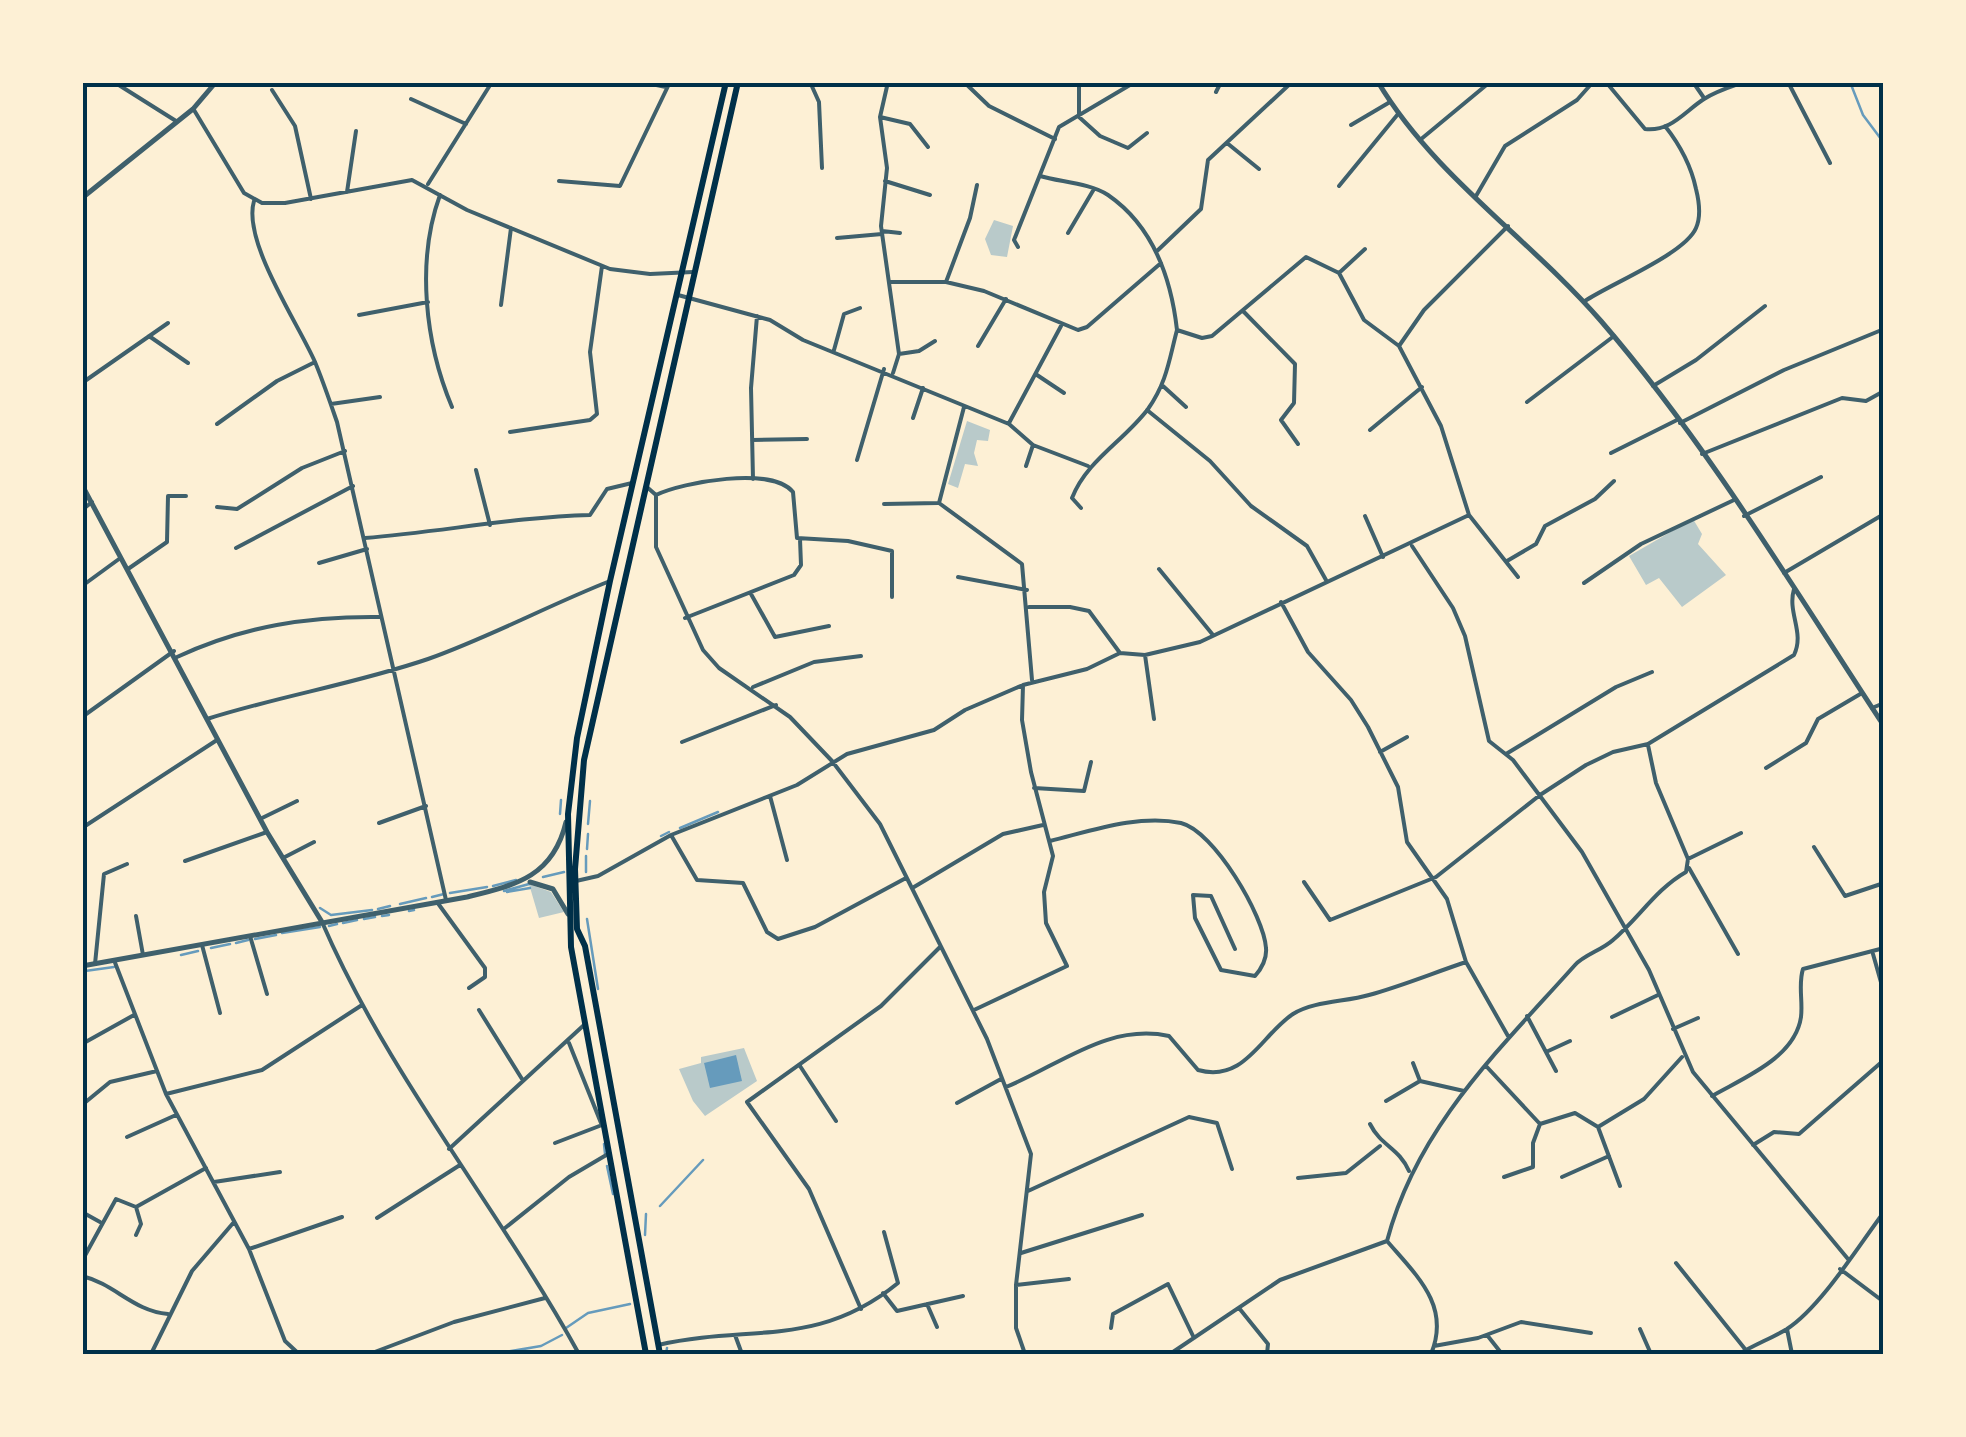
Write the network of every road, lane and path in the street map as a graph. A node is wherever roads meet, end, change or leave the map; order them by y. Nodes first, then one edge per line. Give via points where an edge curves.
1 (114, 82) edge
2 (216, 82) edge
3 (492, 82) edge
4 (642, 82) edge
5 (726, 82) edge
6 (738, 82) edge
7 (810, 82) edge
8 (888, 82) edge
9 (964, 82) edge
10 (1080, 82) edge
11 (1135, 82) edge
12 (1221, 82) edge
13 (1292, 82) edge
14 (1378, 82) edge
15 (1490, 82) edge
16 (1592, 82) edge
17 (1606, 82) edge
18 (1693, 82) edge
19 (1744, 82) edge
20 (1788, 82) edge
21 (668, 85) edge
22 (272, 90) dead end
23 (1216, 92) dead end
24 (1704, 98) junction
25 (412, 99) dead end
26 (1390, 102) junction
27 (194, 109) junction
28 (1398, 114) junction
29 (880, 117) junction
30 (1079, 117) junction
31 (176, 121) junction
32 (466, 124) junction
33 (1352, 124) dead end
34 (1665, 126) junction
35 (356, 131) dead end
36 (1147, 133) dead end
37 (1056, 140) junction
38 (1420, 140) junction
39 (1226, 143) junction
40 (928, 147) dead end
41 (1830, 163) dead end
42 (822, 168) dead end
43 (1259, 169) dead end
44 (1040, 176) junction
45 (559, 181) dead end
46 (885, 181) junction
47 (977, 184) dead end
48 (428, 185) junction
49 (1339, 186) dead end
50 (1094, 190) junction
51 (346, 192) junction
52 (440, 195) junction
53 (930, 195) dead end
54 (1476, 196) junction
55 (82, 198) edge
56 (311, 199) junction
57 (254, 201) junction
58 (1508, 226) junction
59 (511, 228) junction
60 (882, 233) junction
61 (900, 233) dead end
62 (1068, 233) dead end
63 (837, 238) dead end
64 (1018, 246) dead end
65 (1365, 249) dead end
66 (1157, 251) junction
67 (1161, 263) junction
68 (602, 266) junction
69 (680, 269) junction
70 (693, 272) junction
71 (1339, 273) junction
72 (890, 282) junction
73 (946, 282) junction
74 (675, 294) junction
75 (688, 298) junction
76 (1006, 299) junction
77 (428, 302) junction
78 (1584, 302) junction
79 (501, 304) dead end
80 (1765, 306) dead end
81 (860, 308) dead end
82 (1244, 312) junction
83 (358, 315) dead end
84 (757, 316) junction
85 (168, 322) dead end
86 (1060, 326) junction
87 (1884, 329) edge
88 (1177, 330) junction
89 (149, 336) junction
90 (1614, 336) junction
91 (935, 342) dead end
92 (978, 346) dead end
93 (1400, 346) junction
94 (834, 350) junction
95 (899, 354) junction
96 (315, 362) junction
97 (188, 363) dead end
98 (884, 370) junction
99 (892, 374) junction
100 (1037, 375) junction
101 (82, 383) edge
102 (1162, 386) junction
103 (1653, 386) junction
104 (1422, 387) junction
105 (922, 388) junction
106 (1884, 391) edge
107 (1064, 393) dead end
108 (380, 397) dead end
109 (1527, 402) dead end
110 (331, 404) junction
111 (452, 407) dead end
112 (964, 407) junction
113 (1186, 407) dead end
114 (1147, 410) junction
115 (912, 418) dead end
116 (1679, 421) junction
117 (217, 424) dead end
118 (1009, 424) junction
119 (1370, 430) dead end
120 (510, 432) dead end
121 (808, 439) dead end
122 (752, 440) junction
123 (1298, 444) dead end
124 (1032, 446) junction
125 (344, 451) junction
126 (1611, 453) dead end
127 (1702, 454) junction
128 (857, 460) dead end
129 (1026, 466) dead end
130 (1090, 466) junction
131 (476, 470) dead end
132 (1822, 477) dead end
133 (753, 479) junction
134 (1614, 480) dead end
135 (632, 483) junction
136 (82, 485) edge
137 (353, 486) junction
138 (644, 486) junction
139 (656, 495) junction
140 (186, 496) dead end
141 (1734, 500) junction
142 (92, 502) junction
143 (939, 503) junction
144 (884, 504) dead end
145 (216, 506) dead end
146 (1081, 508) dead end
147 (82, 510) edge
148 (1884, 514) edge
149 (1469, 515) junction
150 (1365, 516) dead end
151 (1744, 516) junction
152 (490, 524) junction
153 (365, 538) junction
154 (800, 539) junction
155 (1412, 546) junction
156 (236, 548) dead end
157 (367, 549) junction
158 (122, 557) junction
159 (1384, 557) junction
160 (1507, 561) junction
161 (318, 563) dead end
162 (1160, 568) dead end
163 (128, 569) junction
164 (1784, 573) junction
165 (958, 577) dead end
166 (1518, 577) dead end
167 (610, 580) junction
168 (1327, 582) junction
169 (1584, 582) dead end
170 (82, 586) edge
171 (1794, 589) junction
172 (1026, 590) junction
173 (751, 594) junction
174 (892, 596) dead end
175 (1281, 602) junction
176 (1029, 607) junction
177 (382, 617) junction
178 (685, 618) junction
179 (829, 626) dead end
180 (1213, 635) junction
181 (1120, 653) junction
182 (176, 654) junction
183 (1145, 655) junction
184 (861, 656) dead end
185 (393, 670) junction
186 (1652, 672) dead end
187 (1032, 682) junction
188 (1023, 685) junction
189 (753, 688) junction
190 (1862, 693) junction
191 (1884, 703) edge
192 (776, 705) junction
193 (1872, 708) junction
194 (82, 717) edge
195 (207, 719) junction
196 (1154, 719) dead end
197 (1884, 726) edge
198 (1407, 737) dead end
199 (217, 740) junction
200 (682, 742) dead end
201 (1648, 744) junction
202 (1380, 752) junction
203 (1506, 754) junction
204 (832, 761) junction
205 (1091, 762) dead end
206 (1766, 768) dead end
207 (1034, 788) junction
208 (1540, 794) junction
209 (770, 796) junction
210 (296, 801) dead end
211 (426, 806) junction
212 (568, 814) junction
213 (260, 819) junction
214 (379, 824) dead end
215 (1045, 825) junction
216 (82, 828) edge
217 (266, 832) junction
218 (1741, 833) dead end
219 (671, 834) junction
220 (1050, 841) junction
221 (314, 842) dead end
222 (1814, 847) dead end
223 (282, 858) junction
224 (1688, 858) junction
225 (787, 860) dead end
226 (185, 861) dead end
227 (127, 864) dead end
228 (1688, 866) junction
229 (907, 878) junction
230 (1436, 878) junction
231 (527, 882) junction
232 (576, 882) junction
233 (1304, 882) dead end
234 (1884, 884) edge
235 (914, 887) junction
236 (446, 900) junction
237 (437, 902) junction
238 (136, 916) dead end
239 (568, 916) junction
240 (322, 922) junction
241 (1623, 930) junction
242 (250, 936) junction
243 (202, 944) junction
244 (940, 947) junction
245 (1884, 948) edge
246 (1236, 949) dead end
247 (1738, 954) dead end
248 (1873, 954) junction
249 (143, 955) junction
250 (114, 960) junction
251 (1466, 962) junction
252 (96, 964) junction
253 (82, 966) edge
254 (469, 988) dead end
255 (1884, 992) edge
256 (267, 994) dead end
257 (1658, 995) junction
258 (362, 1005) junction
259 (478, 1010) dead end
260 (974, 1010) junction
261 (220, 1012) dead end
262 (134, 1016) junction
263 (1526, 1016) junction
264 (1612, 1017) dead end
265 (1698, 1018) dead end
266 (584, 1026) junction
267 (1673, 1029) junction
268 (1508, 1036) junction
269 (568, 1041) junction
270 (1570, 1041) dead end
271 (82, 1044) edge
272 (1546, 1052) junction
273 (1683, 1056) junction
274 (1884, 1060) edge
275 (1413, 1064) dead end
276 (1486, 1065) junction
277 (800, 1066) junction
278 (157, 1071) junction
279 (1556, 1072) dead end
280 (1001, 1078) junction
281 (522, 1080) junction
282 (1420, 1081) junction
283 (1005, 1088) junction
284 (1464, 1092) junction
285 (166, 1094) junction
286 (1712, 1096) junction
287 (1386, 1101) dead end
288 (957, 1102) dead end
289 (82, 1105) edge
290 (176, 1116) junction
291 (836, 1121) dead end
292 (1370, 1124) dead end
293 (1540, 1124) junction
294 (602, 1125) junction
295 (1598, 1127) junction
296 (127, 1137) dead end
297 (605, 1137) junction
298 (555, 1143) dead end
299 (1753, 1145) junction
300 (1380, 1146) junction
301 (449, 1148) junction
302 (608, 1154) junction
303 (1609, 1156) junction
304 (460, 1165) junction
305 (207, 1168) junction
306 (1232, 1170) dead end
307 (280, 1172) dead end
308 (1410, 1172) junction
309 (1504, 1177) dead end
310 (1562, 1177) dead end
311 (1298, 1178) dead end
312 (214, 1182) junction
313 (1620, 1186) dead end
314 (1028, 1191) junction
315 (136, 1208) junction
316 (82, 1212) edge
317 (1884, 1212) edge
318 (1142, 1216) dead end
319 (342, 1217) dead end
320 (377, 1218) dead end
321 (234, 1222) junction
322 (102, 1223) junction
323 (505, 1228) junction
324 (884, 1232) dead end
325 (136, 1235) dead end
326 (1387, 1241) junction
327 (249, 1249) junction
328 (1021, 1253) junction
329 (1848, 1259) junction
330 (82, 1261) edge
331 (1676, 1263) dead end
332 (1840, 1269) junction
333 (82, 1276) edge
334 (1069, 1280) dead end
335 (1016, 1286) junction
336 (884, 1293) junction
337 (963, 1296) dead end
338 (544, 1298) junction
339 (1884, 1302) edge
340 (927, 1304) junction
341 (1239, 1308) junction
342 (861, 1309) junction
343 (168, 1314) junction
344 (937, 1327) dead end
345 (1112, 1328) dead end
346 (1640, 1329) dead end
347 (1786, 1330) junction
348 (1591, 1333) dead end
349 (1487, 1335) junction
350 (735, 1336) junction
351 (1194, 1339) junction
352 (658, 1345) junction
353 (1434, 1346) junction
354 (1746, 1350) junction
355 (151, 1354) edge
356 (299, 1354) edge
357 (346, 1354) edge
358 (578, 1354) edge
359 (646, 1354) edge
360 (660, 1354) edge
361 (742, 1354) edge
362 (1025, 1354) edge
363 (1170, 1354) edge
364 (1268, 1354) edge
365 (1431, 1354) edge
366 (1502, 1354) edge
367 (1652, 1354) edge
368 (1738, 1354) edge
369 (1792, 1354) edge

1 - 31 street
2 - 27 street
3 - 32 street
4 - 21 street
5 - 69 main road
6 - 70 main road
7 - 42 street via 819,102
8 - 29 street
9 - 37 street via 989,106
10 - 30 street
11 - 30 street
12 - 23 street
13 - 39 street
14 - 26 street
15 - 38 street
16 - 54 street via 1577,100 1500,150
17 - 34 street via 1645,129
18 - 24 street
19 - 24 street
20 - 41 street
21 - 45 street via 620,186
22 - 56 street via 295,126
24 - 34 street
25 - 32 street
26 - 28 street
26 - 33 street
27 - 31 street
27 - 57 street
28 - 38 street
28 - 49 street
29 - 40 street via 910,124
29 - 46 street
30 - 36 street via 1128,148
30 - 37 street via 1059,127
31 - 55 street
32 - 48 street
34 - 78 street via 1693,178 1695,230
35 - 51 street
37 - 44 street
38 - 54 street
39 - 43 street
39 - 66 street via 1206,166 1200,209
44 - 50 street
44 - 64 street via 1014,240
46 - 53 street
46 - 60 street
47 - 73 street
48 - 51 street via 396,180
48 - 52 street
50 - 62 street
50 - 66 street via 1142,226
51 - 56 street
52 - 59 street
52 - 77 street via 428,238
54 - 58 street
56 - 57 street
57 - 96 street via 250,216 258,242
58 - 78 street
58 - 93 street via 1434,300
59 - 68 street
59 - 79 street
60 - 61 street
60 - 63 street
60 - 72 street
65 - 71 street
66 - 67 street
67 - 86 street via 1087,327
67 - 88 street
68 - 69 street via 644,274
68 - 120 street via 590,352 597,414
69 - 70 street
69 - 74 main road
70 - 75 main road
71 - 82 street via 1302,258
71 - 93 street via 1364,320
72 - 73 street
72 - 95 street
73 - 76 street
74 - 75 street
74 - 135 main road
75 - 84 street
75 - 138 main road
76 - 86 street
76 - 92 street
77 - 83 street
77 - 111 street
78 - 90 street
80 - 103 street
81 - 94 street via 844,314
82 - 88 street via 1206,338
82 - 123 street via 1296,364 1294,402 1282,420
84 - 94 street
84 - 122 street
85 - 89 street
86 - 100 street
87 - 116 street
88 - 102 street
89 - 97 street
89 - 101 street
90 - 103 street
90 - 109 street
91 - 95 street
93 - 104 street
94 - 98 street
95 - 99 street
96 - 110 street
96 - 117 street
98 - 99 street
98 - 128 street
99 - 105 street
100 - 107 street
100 - 118 street
102 - 113 street
102 - 114 street
103 - 116 street
104 - 119 street
104 - 149 street
105 - 112 street
105 - 115 street
106 - 127 street via 1866,401 1842,398
108 - 110 street
110 - 125 street
112 - 118 street
112 - 143 street
114 - 130 street
114 - 168 street via 1251,506 1307,546
116 - 126 street
116 - 127 street
118 - 124 street
121 - 122 street
122 - 133 street
124 - 129 street
124 - 130 street
125 - 137 street
125 - 145 street via 304,466 236,508
127 - 141 street
130 - 146 street via 1072,498
131 - 152 street
132 - 151 street
133 - 139 street
133 - 154 street via 791,488
134 - 160 street
135 - 152 street via 608,489 590,516 536,515
135 - 167 main road
136 - 142 street
137 - 153 street
137 - 156 street
138 - 139 street
138 - 232 main road via 584,760
139 - 178 street via 656,547
140 - 163 street via 168,496 167,542
141 - 151 street
141 - 169 street via 1641,544
142 - 147 street
142 - 158 street
143 - 144 street
143 - 172 street via 1018,560
148 - 164 street
149 - 155 street
149 - 160 street
150 - 159 street
151 - 164 street
152 - 153 street
153 - 157 street
154 - 173 street via 797,573
154 - 174 street via 890,550
155 - 159 street
155 - 203 street via 1452,608 1472,660 1486,734
157 - 161 street
157 - 177 street
158 - 163 street
158 - 170 street
159 - 168 street
160 - 166 street
162 - 180 street
163 - 182 street
164 - 171 street
165 - 172 street
167 - 185 street
167 - 212 main road
168 - 175 street
171 - 190 street
171 - 201 street via 1790,604 1800,639 1794,655
172 - 176 street
173 - 178 street
173 - 179 street via 775,638
175 - 180 street
175 - 202 street via 1302,643 1351,700
176 - 181 street via 1090,612
176 - 187 street
177 - 182 street via 281,623
177 - 185 street
178 - 189 street via 715,664
180 - 183 street
181 - 183 street
181 - 187 street
182 - 194 street
182 - 195 street
183 - 196 street
184 - 189 street via 804,666
185 - 195 street
185 - 211 street
186 - 203 street via 1616,686
187 - 188 street
188 - 204 street via 934,730
188 - 207 street
189 - 192 street
190 - 193 street
190 - 206 street via 1818,718 1806,743
191 - 193 street
192 - 200 street
192 - 204 street
193 - 197 street
195 - 199 street
198 - 202 street
199 - 213 street
199 - 216 street
201 - 208 street via 1600,757
201 - 224 street via 1656,783
202 - 230 street via 1398,788 1408,842
203 - 208 street
204 - 209 street
204 - 229 street via 888,835
205 - 207 street via 1084,791
207 - 215 street
208 - 230 street
208 - 241 street via 1582,852
209 - 219 street
209 - 225 street
210 - 213 street
211 - 214 street
211 - 236 street
212 - 231 street via 554,856
212 - 239 main road
213 - 217 street
215 - 220 street
215 - 235 street via 1003,834
217 - 223 street
217 - 226 street
218 - 224 street
219 - 229 street via 697,880 743,883 767,932 778,938 815,927
219 - 232 street
220 - 246 street via 1136,822 1196,829 1219,853 1264,938 1266,955 1255,976 1221,970 1194,918 1193,896 1211,896
220 - 260 street via 1054,862 1044,892 1046,922 1066,966
221 - 223 street
222 - 234 street via 1845,896
223 - 240 street
224 - 228 street
227 - 252 street via 104,874
228 - 241 street
228 - 247 street
229 - 235 street
230 - 233 street via 1330,920
230 - 251 street
231 - 236 street
231 - 239 street via 554,889
232 - 352 main road via 577,929
235 - 244 street
236 - 237 street
237 - 240 street
237 - 254 street via 486,971
238 - 249 street
239 - 266 main road
240 - 242 street
240 - 258 street
241 - 257 street
241 - 263 street via 1575,965
242 - 243 street
242 - 256 street
243 - 249 street
243 - 261 street
244 - 260 street
244 - 277 street via 881,1006
245 - 248 street
248 - 255 street
248 - 286 street via 1803,969 1794,1037 1759,1069
249 - 250 street
250 - 252 street
250 - 262 street
251 - 268 street
251 - 283 street via 1370,995 1306,1008 1276,1026 1253,1056 1219,1072 1198,1070 1169,1036 1134,1034 1080,1049
252 - 253 street
257 - 264 street
257 - 267 street
258 - 285 street via 262,1070
258 - 301 street
259 - 281 street
260 - 280 street
262 - 271 street
262 - 278 street
263 - 268 street
263 - 272 street
265 - 267 street
266 - 269 street
266 - 297 main road
267 - 273 street
268 - 276 street
269 - 281 street
269 - 294 street
270 - 272 street
272 - 279 street
273 - 286 street
273 - 295 street via 1644,1099
274 - 299 street via 1800,1134 1774,1132
275 - 282 street
276 - 284 street
276 - 293 street
277 - 291 street
277 - 342 street via 747,1105 809,1189
278 - 285 street
278 - 289 street via 110,1082
280 - 283 street
280 - 288 street
281 - 301 street
282 - 284 street
282 - 287 street
283 - 314 street via 1031,1154
284 - 308 street
285 - 290 street
286 - 299 street
290 - 296 street
290 - 305 street
292 - 300 street
293 - 295 street via 1575,1113
293 - 309 street via 1534,1167
294 - 297 street
294 - 298 street
295 - 303 street
297 - 302 main road
299 - 329 street
300 - 308 street via 1402,1156
300 - 311 street via 1346,1173
301 - 304 street
302 - 323 street
302 - 359 main road
303 - 310 street
303 - 313 street
304 - 320 street
304 - 323 street
305 - 312 street
305 - 315 street
306 - 314 street via 1217,1123 1189,1117
307 - 312 street
308 - 326 street
312 - 321 street
314 - 328 street
315 - 322 street via 116,1199
315 - 325 street
316 - 322 street
317 - 329 street
318 - 328 street
319 - 327 street
321 - 327 street
321 - 343 street via 206,1252
322 - 330 street
323 - 338 street
324 - 336 street via 898,1281
326 - 341 street via 1280,1280
326 - 353 street via 1432,1296
327 - 356 street via 286,1340
328 - 335 street
329 - 332 street
331 - 354 street
332 - 339 street
332 - 347 street
333 - 343 street via 137,1307
334 - 335 street
335 - 362 street via 1016,1328
336 - 340 street via 897,1311
336 - 342 street
337 - 340 street
338 - 357 street via 372,1352
338 - 358 street
340 - 344 street
341 - 351 street
341 - 364 street via 1268,1344
342 - 350 street via 804,1331
343 - 355 street
345 - 351 street via 1113,1314 1168,1284
346 - 367 street
347 - 354 street
347 - 369 street
348 - 349 street via 1520,1322
349 - 353 street
349 - 366 street
350 - 352 street
350 - 361 street
351 - 363 street
352 - 360 main road
353 - 365 street
354 - 368 street

